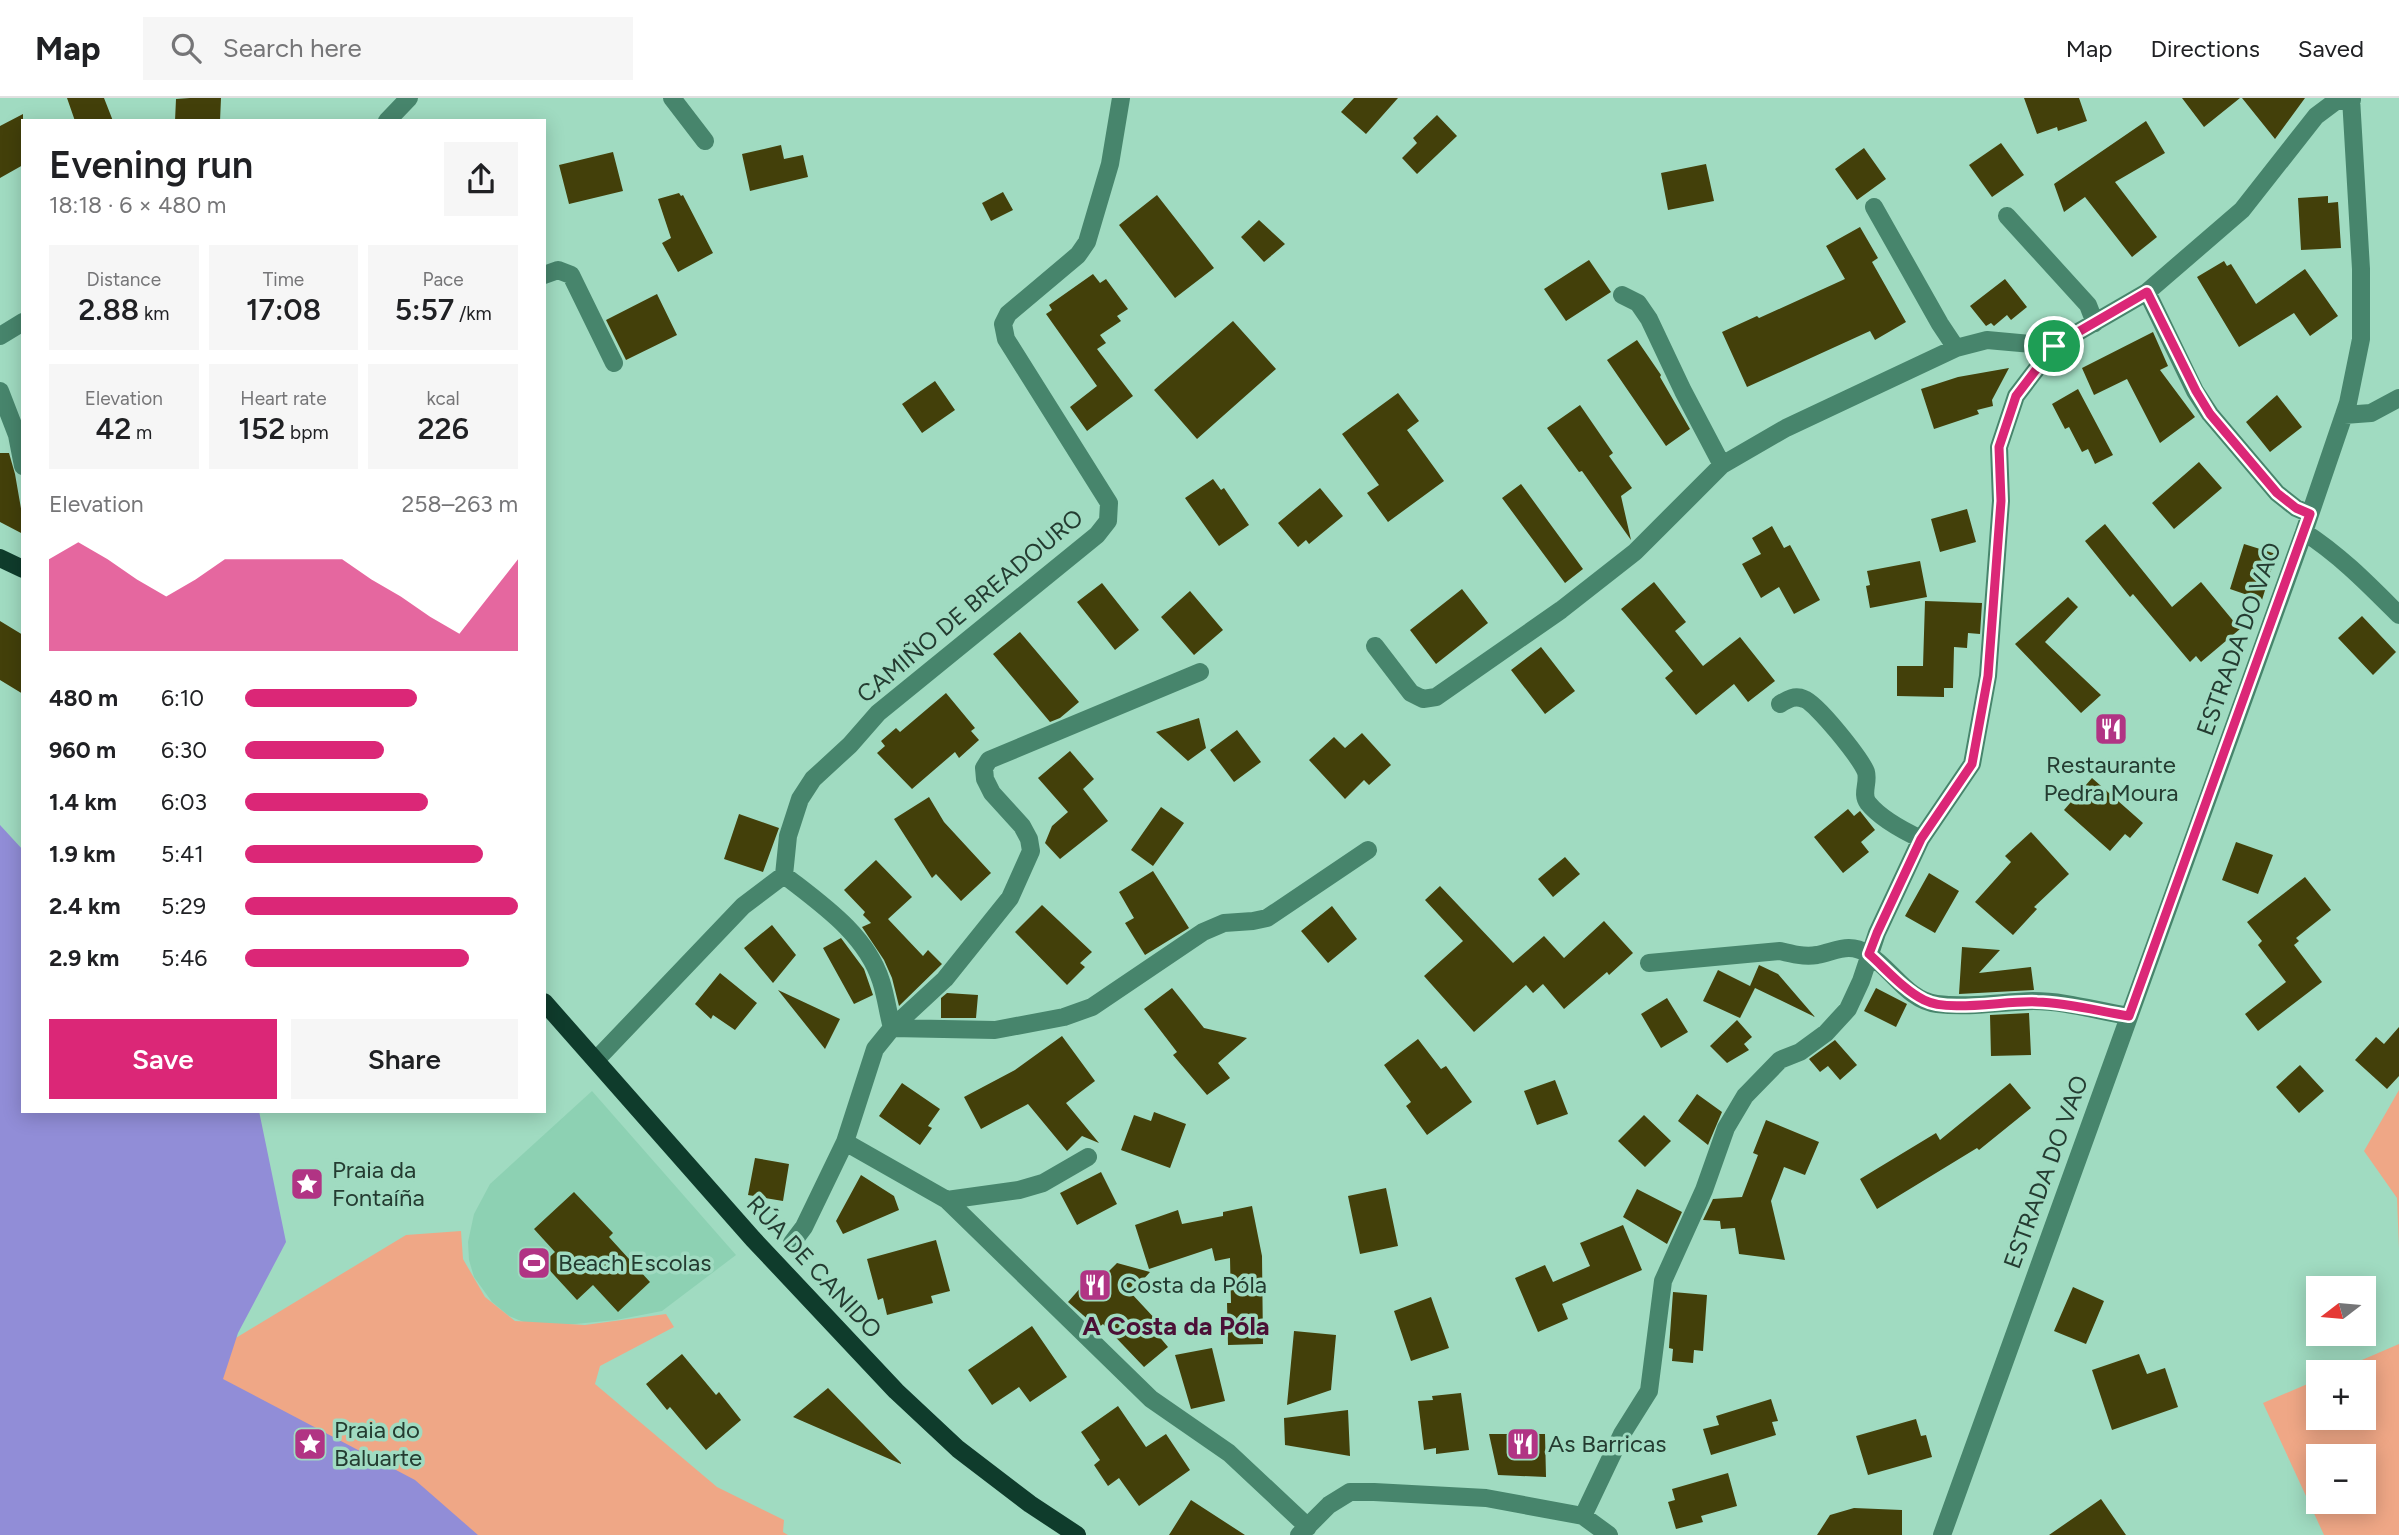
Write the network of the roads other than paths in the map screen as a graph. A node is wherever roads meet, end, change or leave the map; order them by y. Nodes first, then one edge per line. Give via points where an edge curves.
1 (410, 98) edge
2 (672, 98) edge
3 (1121, 98) edge
4 (2351, 99) edge
5 (389, 119) edge
6 (705, 141) dead end
7 (1874, 207) dead end
8 (2007, 216) dead end
9 (546, 274) edge
10 (2147, 292) junction
11 (1622, 295) dead end
12 (21, 323) edge
13 (2095, 323) junction
14 (0, 336) edge
15 (2054, 346) junction
16 (1956, 348) junction
17 (614, 363) dead end
18 (0, 391) edge
19 (2399, 398) edge
20 (2344, 415) junction
21 (20, 433) edge
22 (1722, 465) junction
23 (2310, 514) junction
24 (2304, 532) junction
25 (0, 558) edge
26 (21, 568) edge
27 (2399, 615) edge
28 (1375, 646) dead end
29 (1200, 672) dead end
30 (1780, 705) dead end
31 (1921, 839) junction
32 (1368, 850) dead end
33 (784, 875) junction
34 (1869, 954) junction
35 (1649, 963) dead end
36 (546, 1004) edge
37 (2129, 1016) junction
38 (892, 1028) junction
39 (596, 1060) junction
40 (845, 1142) junction
41 (1088, 1157) dead end
42 (947, 1200) junction
43 (792, 1243) dead end
44 (1583, 1516) junction
45 (1303, 1531) edge
46 (1077, 1535) edge
47 (1609, 1535) edge
48 (1942, 1535) edge

1 - 5 street
2 - 6 street
3 - 33 street, CAMIÑO DE BREADOURO via 1110,164 1087,242 1079,255 1007,314 1003,324 1006,340 1109,503 1108,521 1097,536 877,713 813,779 800,799 788,836
4 - 10 street via 2336,101 2316,116 2242,210
4 - 20 street, ESTRADA DO VAO via 2362,314 2357,365
7 - 16 street
8 - 13 street via 2088,305
9 - 17 street via 558,270 571,275
10 - 13 street
10 - 23 street via 2210,414 2277,493
11 - 22 street via 1638,303 1649,319
12 - 14 street
13 - 15 street
15 - 16 street via 1987,340
15 - 31 street via 2016,396 1999,447 2001,501 1988,676 1972,764
16 - 22 street via 1818,411
18 - 21 street
19 - 20 street via 2371,413
20 - 23 street, ESTRADA DO VAO
22 - 28 street via 1635,552 1436,697 1423,699 1411,693
23 - 24 street, ESTRADA DO VAO
24 - 27 street via 2346,562
24 - 37 street, ESTRADA DO VAO
25 - 26 main road
29 - 38 street via 989,760 985,779 1030,839 1031,850 1010,898 945,979
30 - 31 street via 1790,698 1804,698 1816,705 1860,761 1866,773 1866,802 1901,830
31 - 34 street
32 - 38 street via 1267,918 1224,923 1203,932 1091,1007 995,1030
33 - 38 street via 822,904 867,952 881,980
33 - 39 street via 743,906
34 - 35 street via 1840,947 1816,955 1780,951
34 - 37 street via 1913,993 1935,1004 2035,1001
34 - 44 street via 1848,1009 1826,1033 1780,1060 1745,1096 1726,1128 1664,1281 1649,1391 1622,1434
36 - 39 main road, RÚA DE CANIDO
37 - 48 street, ESTRADA DO VAO
38 - 40 street via 875,1049
39 - 46 main road, RÚA DE CANIDO via 896,1391 958,1449
40 - 42 street
40 - 43 street
41 - 42 street via 1019,1191
42 - 45 street via 1151,1399 1229,1453
44 - 45 street via 1486,1498 1350,1492
44 - 47 street

